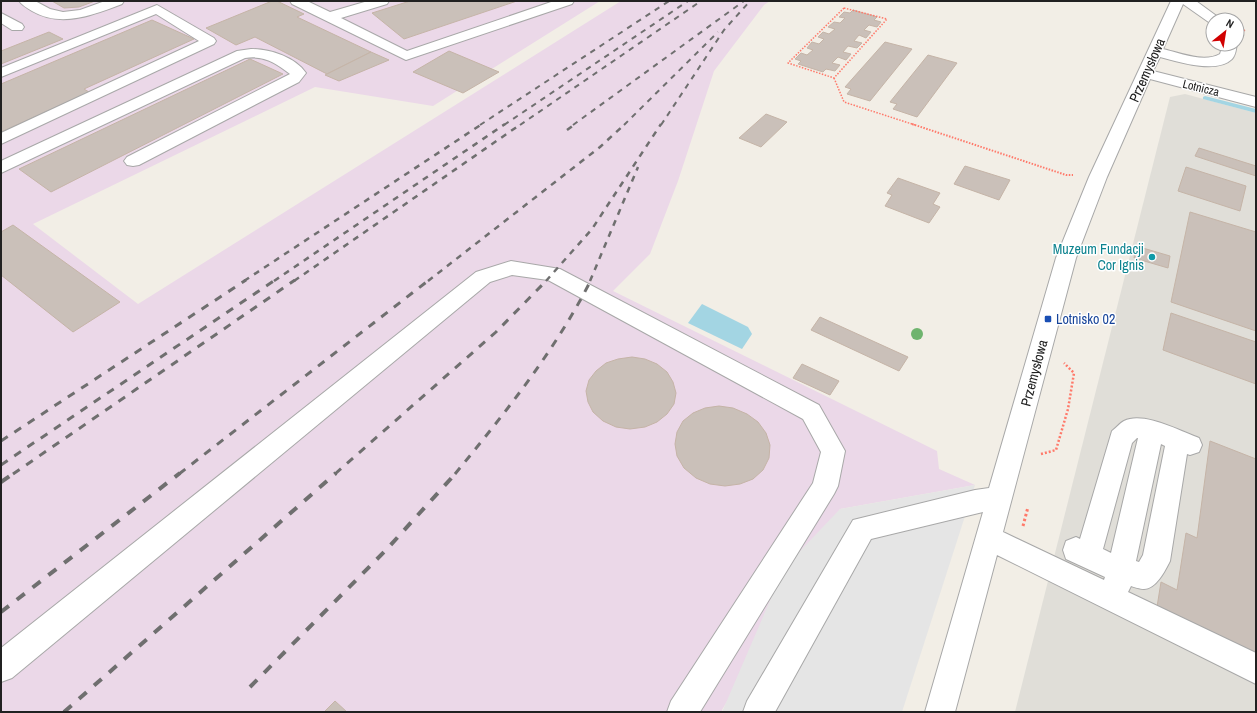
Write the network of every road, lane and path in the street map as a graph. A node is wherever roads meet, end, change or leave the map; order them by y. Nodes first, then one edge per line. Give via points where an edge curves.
1 (26, 1) edge
2 (118, 1) edge
3 (297, 1) edge
4 (382, 1) edge
5 (567, 1) edge
6 (1178, 1) edge
7 (1187, 1) edge
8 (1205, 13) edge
9 (329, 17) junction
10 (1, 18) edge
11 (18, 27) dead end
12 (1156, 51) junction
13 (1228, 52) edge
14 (1, 73) edge
15 (1146, 74) junction
16 (834, 78) junction
17 (1256, 102) edge
18 (1, 139) edge
19 (133, 161) dead end
20 (1, 168) edge
21 (1098, 177) junction
22 (1063, 362) dead end
23 (1152, 430) junction
24 (1039, 461) dead end
25 (1000, 499) junction
26 (1029, 503) dead end
27 (989, 538) junction
28 (1024, 555) junction
29 (1119, 570) junction
30 (1115, 600) junction
31 (1, 667) edge
32 (1256, 669) edge
33 (682, 712) edge
34 (758, 712) edge
35 (940, 712) edge

1 - 2 street via 45,13 62,16 90,12
3 - 9 street
4 - 9 street
5 - 9 street via 406,56
6 - 12 street, Przemysłowa
7 - 8 street
10 - 11 street
12 - 13 street via 1190,60 1214,61 1227,56
12 - 15 street, Przemysłowa
14 - 18 street via 157,9 209,41
15 - 17 street, Lotnicza
15 - 21 street, Przemysłowa
16 - 16 path via 834,76 887,19 844,8 788,63
16 - 21 path via 844,102 1066,174 1082,175 1084,172
19 - 20 street via 294,79 299,73 280,59 257,51 242,54
21 - 25 street, Przemysłowa via 1066,258
22 - 24 path via 1074,373 1068,409 1056,450 1041,454
23 - 29 street
23 - 29 street via 1132,428 1121,438 1084,547
23 - 29 street via 1183,447 1156,562 1144,576
25 - 27 street, Przemysłowa
25 - 34 street via 975,501 862,529
26 - 28 path via 1022,534 1026,542
27 - 28 street
27 - 35 street, Przemysłowa
28 - 30 street
29 - 30 street
30 - 32 street
31 - 33 street via 483,277 511,268 553,274 811,412 834,451 825,486

